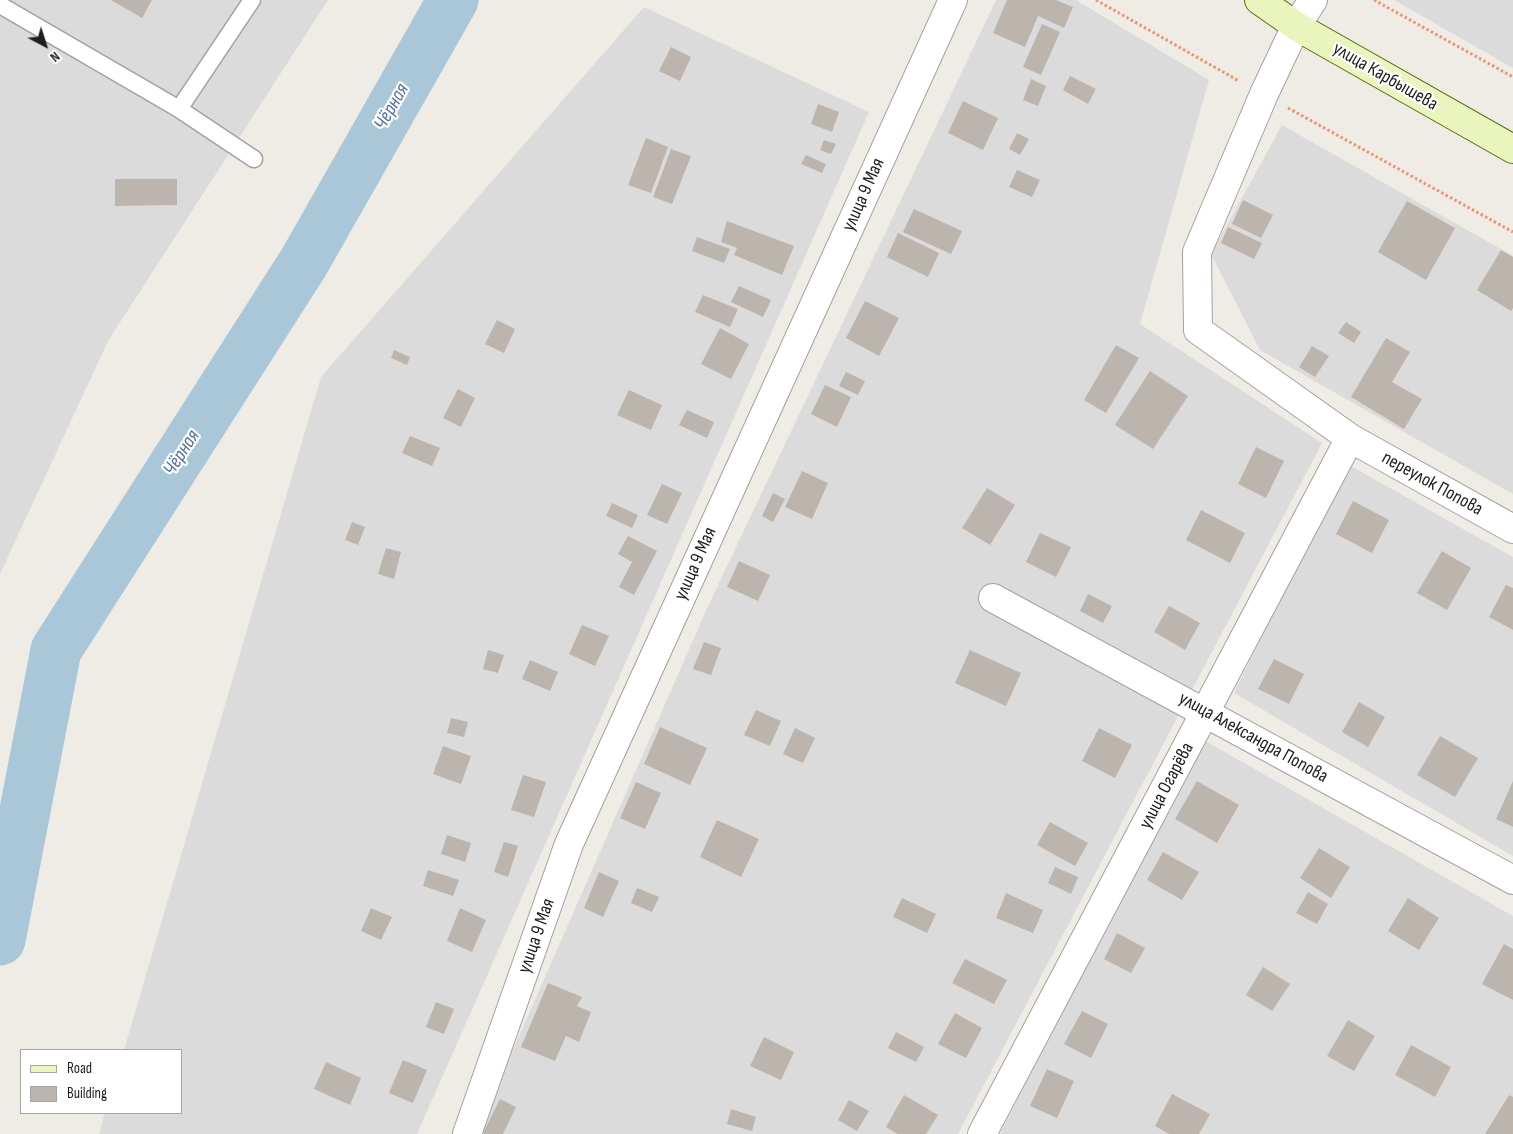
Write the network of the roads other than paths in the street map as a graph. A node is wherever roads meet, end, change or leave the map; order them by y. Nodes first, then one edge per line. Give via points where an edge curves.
1 (252, 0) edge
2 (1259, 0) edge
3 (1313, 0) edge
4 (952, 2) edge
5 (0, 5) edge
6 (1296, 26) junction
7 (179, 109) junction
8 (1513, 149) edge
9 (254, 159) dead end
10 (1350, 438) junction
11 (1513, 530) edge
12 (993, 598) dead end
13 (1206, 712) junction
14 (1513, 880) edge
15 (467, 1134) edge
16 (982, 1134) edge

1 - 7 lane
2 - 6 main road, улица Карбышева
3 - 6 street
4 - 15 street, улица 9 Мая via 569,844
5 - 7 lane
6 - 8 main road, улица Карбышева
6 - 10 street, переулок Попова via 1197,252 1198,330
7 - 9 lane
10 - 11 street, переулок Попова
10 - 13 street, улица Огарёва
12 - 13 street, улица Александра Попова
13 - 14 street, улица Александра Попова
13 - 16 street, улица Огарёва

